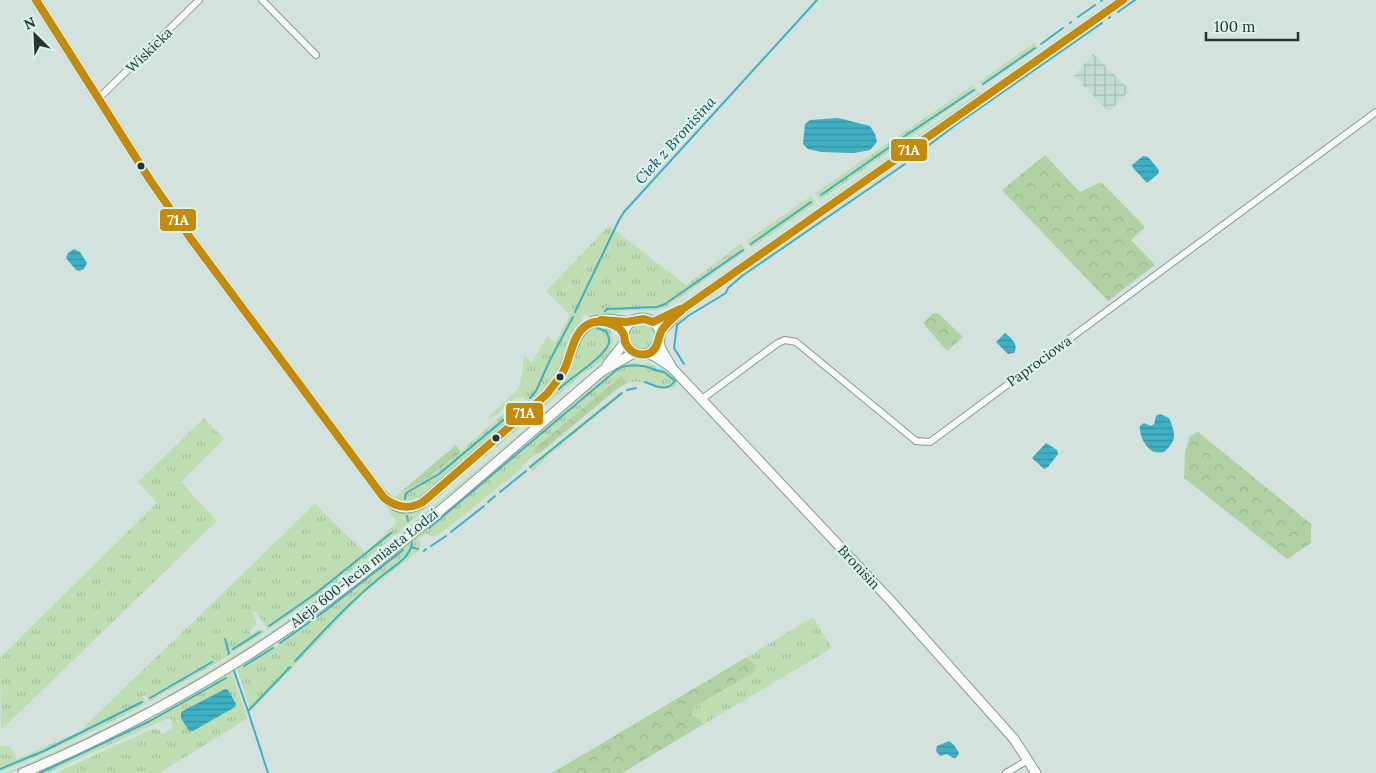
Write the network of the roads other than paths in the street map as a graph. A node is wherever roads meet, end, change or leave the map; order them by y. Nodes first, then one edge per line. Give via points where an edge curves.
1 (36, 0) edge
2 (199, 0) edge
3 (262, 0) edge
4 (1123, 0) edge
5 (316, 55) dead end
6 (98, 99) junction
7 (1376, 112) edge
8 (684, 308) junction
9 (601, 320) junction
10 (631, 322) junction
11 (653, 322) junction
12 (625, 339) junction
13 (660, 339) junction
14 (634, 353) junction
15 (648, 354) junction
16 (672, 368) junction
17 (602, 371) junction
18 (702, 399) junction
19 (1028, 760) junction
20 (23, 773) edge
21 (1006, 773) edge
22 (1036, 773) edge

1 - 6 street
2 - 6 street, Wiskicka
3 - 5 street
4 - 8 street
6 - 9 street via 191,239 375,486 385,499 396,506 411,508 423,502 539,402 563,372 582,330 591,322
7 - 18 street, Paprociowa via 930,442 916,441 796,342 785,340 778,343
8 - 11 street
8 - 13 street via 662,330
9 - 10 street
9 - 12 street via 614,325
10 - 11 street via 640,318
10 - 12 street via 625,329
11 - 13 street
12 - 14 street
12 - 17 street, Aleja 600-lecia miasta Łodzi
13 - 15 street via 656,349
13 - 16 street, Bronisin via 661,349
14 - 15 street
14 - 17 street, Aleja 600-lecia miasta Łodzi
15 - 16 street, Bronisin
16 - 18 street, Bronisin
17 - 20 street, Aleja 600-lecia miasta Łodzi via 394,548 299,621 238,662 157,708
18 - 19 street, Bronisin via 890,600 1014,739
19 - 21 street
19 - 22 street, Bronisin

